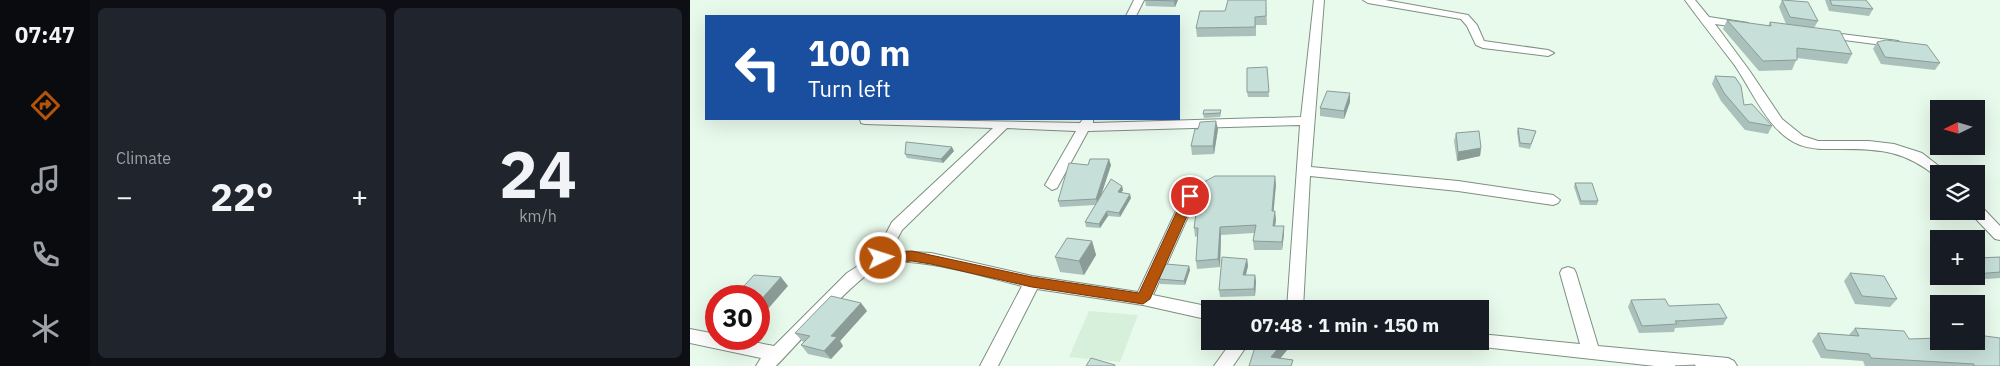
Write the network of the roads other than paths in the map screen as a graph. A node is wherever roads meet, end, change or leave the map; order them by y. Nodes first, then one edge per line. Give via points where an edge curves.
1 (1139, 0) edge
2 (1319, 0) edge
3 (1368, 0) edge
4 (1690, 0) edge
5 (1132, 15) edge
6 (1705, 20) junction
7 (1753, 26) edge
8 (1811, 33) edge
9 (1906, 45) edge
10 (1548, 53) dead end
11 (866, 120) dead end
12 (1307, 121) junction
13 (1086, 123) edge
14 (1003, 125) junction
15 (1932, 165) edge
16 (1303, 171) junction
17 (1052, 185) dead end
18 (1190, 196) dead end
19 (1553, 200) dead end
20 (1985, 219) edge
21 (2000, 235) edge
22 (881, 258) junction
23 (1568, 273) dead end
24 (1032, 282) junction
25 (1143, 299) junction
26 (1296, 300) edge
27 (1201, 311) edge
28 (690, 336) edge
29 (1489, 342) edge
30 (1235, 350) edge
31 (1591, 352) junction
32 (771, 360) edge
33 (989, 366) edge
34 (1223, 366) edge
35 (1728, 366) edge

1 - 5 street
2 - 12 street
3 - 10 street via 1464,18 1472,25 1480,43 1488,46
4 - 6 street
6 - 7 street
6 - 15 street via 1786,130 1798,139 1826,146 1896,147 1924,158
8 - 9 street
11 - 14 street
12 - 13 street
12 - 16 street
13 - 14 street
13 - 17 street
14 - 22 street via 897,226
16 - 19 street via 1458,186
16 - 26 street
18 - 25 street
20 - 21 street
22 - 24 street via 912,256 931,259
22 - 32 street via 853,277
23 - 31 street
24 - 25 street
24 - 33 street
25 - 27 street
28 - 32 street
29 - 31 street
30 - 34 street
31 - 35 street

